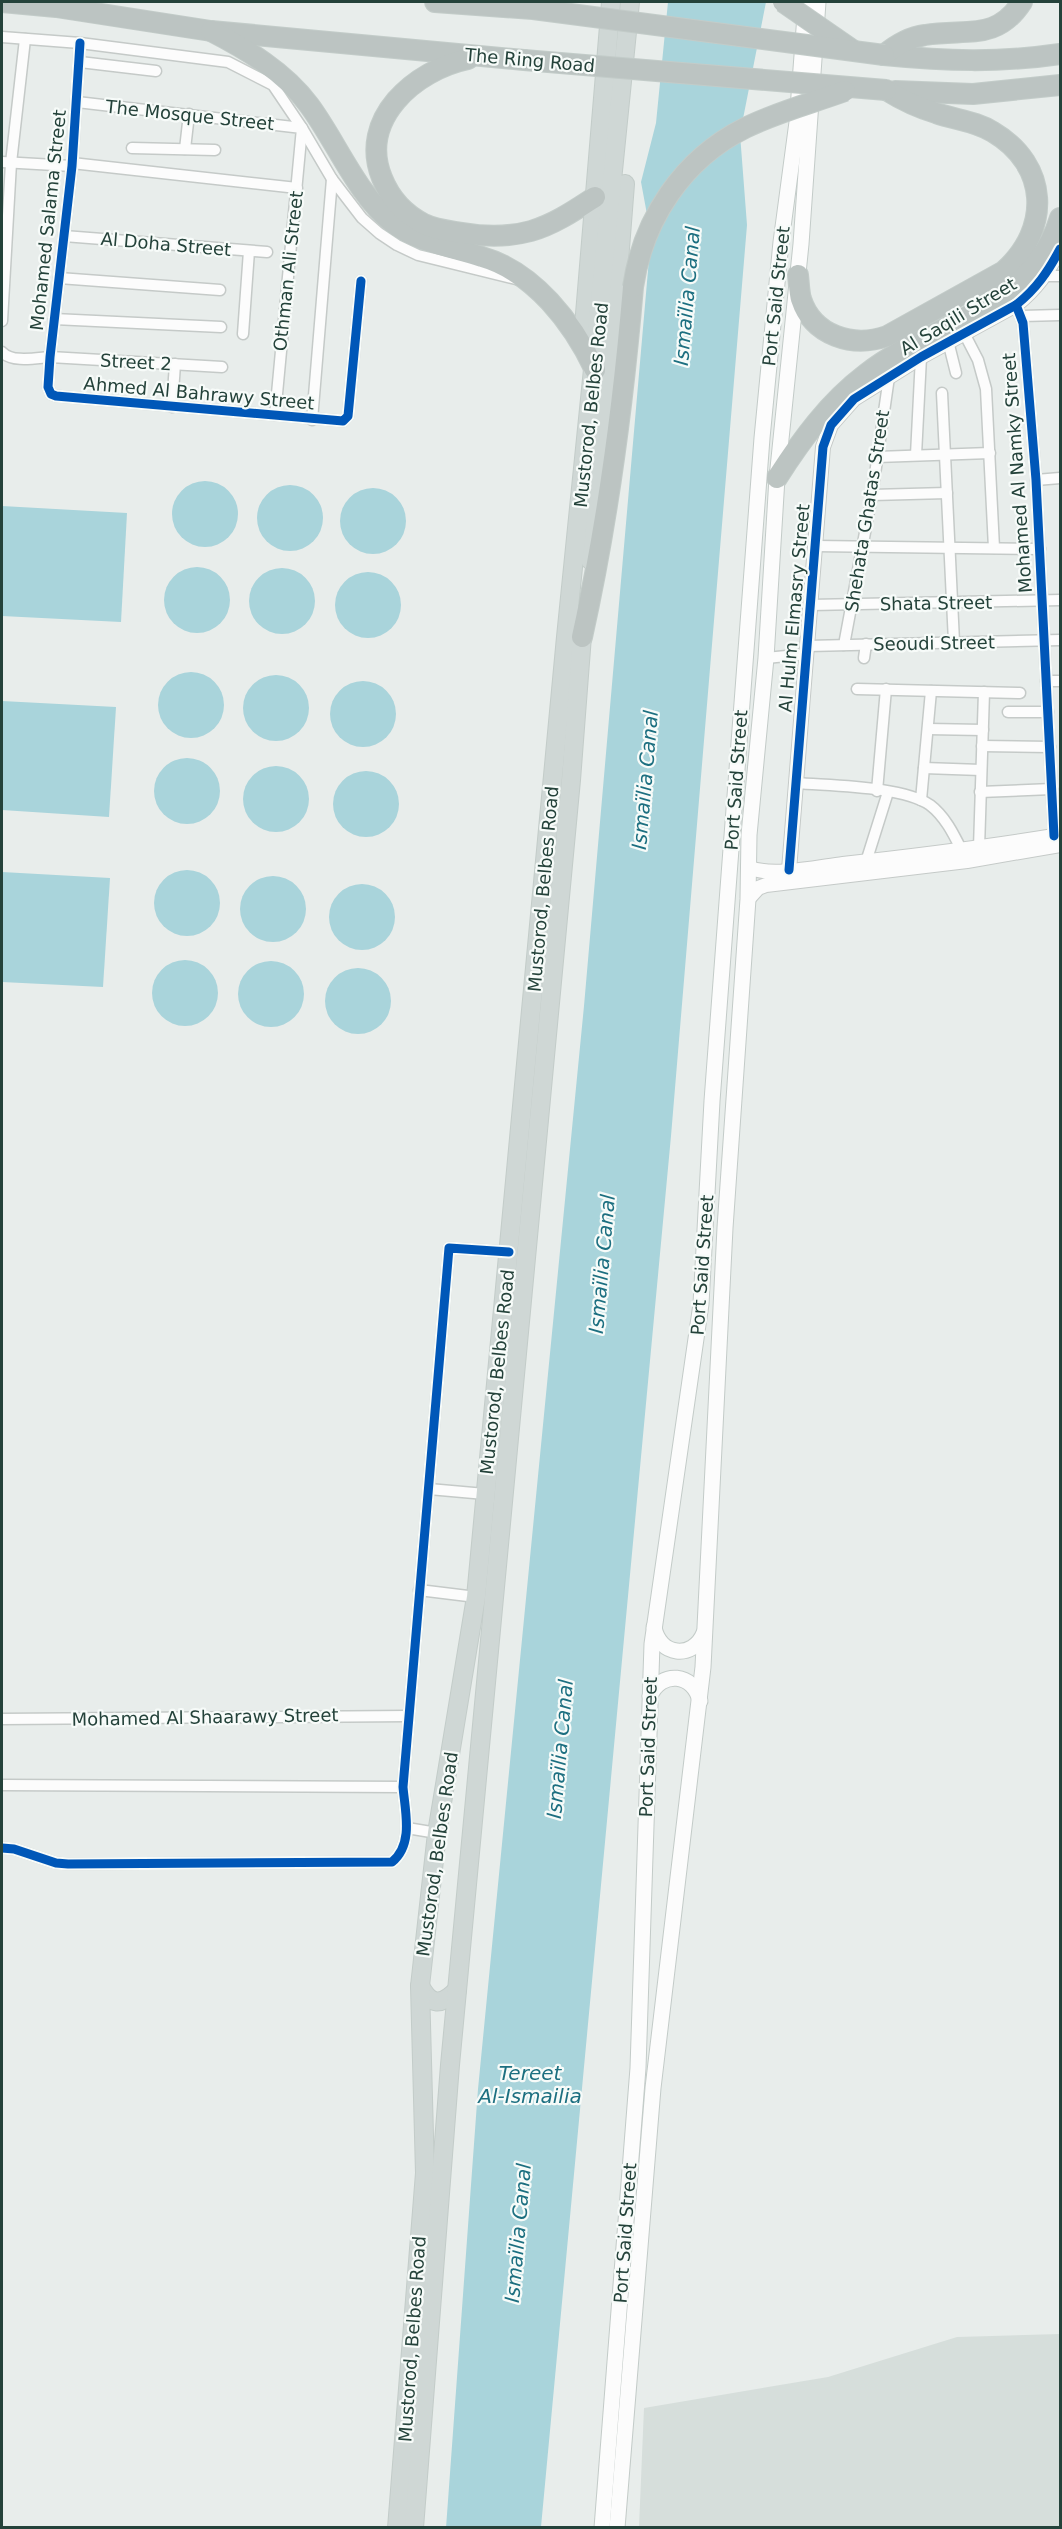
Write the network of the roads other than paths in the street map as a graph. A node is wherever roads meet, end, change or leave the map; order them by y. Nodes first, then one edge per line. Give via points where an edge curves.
1 (2, 2) edge
2 (435, 2) edge
3 (509, 2) edge
4 (611, 2) edge
5 (630, 2) edge
6 (642, 2) edge
7 (783, 2) edge
8 (806, 2) edge
9 (818, 2) edge
10 (1022, 2) edge
11 (533, 9) junction
12 (211, 31) junction
13 (2, 37) edge
14 (25, 39) junction
15 (80, 43) junction
16 (856, 52) junction
17 (1060, 54) edge
18 (884, 55) junction
19 (489, 57) junction
20 (80, 62) junction
21 (156, 71) dead end
22 (1060, 85) edge
23 (853, 88) junction
24 (886, 90) junction
25 (77, 102) junction
26 (189, 114) junction
27 (302, 128) junction
28 (132, 148) dead end
29 (185, 149) junction
30 (215, 150) dead end
31 (7, 162) edge
32 (72, 164) junction
33 (332, 179) junction
34 (297, 188) junction
35 (788, 194) junction
36 (804, 196) junction
37 (595, 197) junction
38 (1060, 218) edge
39 (64, 236) junction
40 (1060, 249) edge
41 (249, 251) junction
42 (267, 252) dead end
43 (798, 275) junction
44 (1046, 276) junction
45 (1060, 276) edge
46 (59, 278) junction
47 (361, 281) dead end
48 (525, 281) junction
49 (220, 290) dead end
50 (1019, 310) junction
51 (1060, 315) edge
52 (54, 319) junction
53 (2, 321) edge
54 (221, 327) dead end
55 (964, 333) junction
56 (243, 334) dead end
57 (948, 341) junction
58 (2, 352) edge
59 (50, 357) junction
60 (921, 357) junction
61 (596, 362) junction
62 (175, 364) junction
63 (222, 367) dead end
64 (956, 374) dead end
65 (889, 377) junction
66 (942, 393) dead end
67 (56, 396) joint
68 (172, 407) junction
69 (274, 415) junction
70 (312, 420) junction
71 (990, 453) junction
72 (945, 454) junction
73 (916, 455) junction
74 (877, 457) junction
75 (777, 478) junction
76 (1060, 478) edge
77 (1036, 480) junction
78 (947, 493) junction
79 (872, 495) junction
80 (816, 546) junction
81 (863, 546) junction
82 (949, 548) junction
83 (994, 548) junction
84 (1040, 549) junction
85 (1042, 600) junction
86 (1060, 600) edge
87 (952, 602) junction
88 (852, 604) junction
89 (811, 605) junction
90 (582, 637) junction
91 (1044, 640) junction
92 (1060, 640) edge
93 (954, 642) junction
94 (866, 644) junction
95 (844, 645) junction
96 (807, 650) junction
97 (766, 658) junction
98 (864, 658) dead end
99 (1046, 681) junction
100 (1060, 681) edge
101 (857, 689) dead end
102 (886, 689) junction
103 (932, 691) junction
104 (984, 692) junction
105 (1020, 693) dead end
106 (1008, 712) dead end
107 (1048, 717) junction
108 (1060, 721) edge
109 (928, 729) junction
110 (982, 730) junction
111 (982, 746) junction
112 (1050, 747) junction
113 (1056, 766) edge
114 (924, 768) junction
115 (981, 770) junction
116 (796, 783) junction
117 (1052, 789) junction
118 (882, 792) junction
119 (981, 792) junction
120 (921, 800) junction
121 (1058, 839) edge
122 (979, 848) junction
123 (964, 856) junction
124 (866, 862) junction
125 (748, 867) junction
126 (789, 870) junction
127 (748, 899) junction
128 (509, 1252) junction
129 (429, 1489) junction
130 (485, 1494) junction
131 (419, 1590) junction
132 (477, 1597) junction
133 (654, 1627) junction
134 (704, 1633) junction
135 (650, 1696) junction
136 (699, 1701) junction
137 (408, 1716) junction
138 (2, 1719) edge
139 (2, 1785) edge
140 (403, 1787) junction
141 (407, 1828) junction
142 (437, 1833) junction
143 (2, 1848) edge
144 (420, 1986) junction
145 (457, 1990) junction
146 (397, 2528) edge
147 (414, 2528) edge
148 (602, 2528) edge
149 (617, 2528) edge

1 - 12 highway, The Ring Road
2 - 11 highway
3 - 11 highway
4 - 37 main road
5 - 61 main road, Mustorod, Belbes Road
6 - 90 main road, Mustorod, Belbes Road
7 - 16 highway, bridge
8 - 35 main road, Port Said Street
9 - 36 main road, Port Said Street
10 - 18 highway via 1008,19 989,30 916,37
11 - 16 highway, bridge
12 - 19 highway, The Ring Road
12 - 48 highway via 260,60 292,86 308,103 369,197 394,224 428,242 485,258
13 - 14 street
14 - 15 street
14 - 31 street
15 - 20 street, Mohamed Salama Street
15 - 27 street via 228,62 273,85
16 - 18 highway, bridge
17 - 18 highway via 956,61
19 - 23 highway, The Ring Road, bridge
19 - 37 highway via 456,62 435,71 412,85 385,113 377,133 376,152 386,188 396,203 426,225 481,236 506,236 555,222
20 - 21 street
20 - 25 street, Mohamed Salama Street
22 - 24 highway, The Ring Road via 973,94
23 - 24 highway, The Ring Road, bridge
23 - 90 highway, bridge via 745,128 718,144 673,187 656,213 639,256 633,287 623,399 595,580
24 - 43 highway via 924,109 984,127 1011,145 1029,170 1038,199 1029,240 1005,271 887,336 869,341 842,339 819,326 803,305
25 - 26 street, The Mosque Street
25 - 32 street, Mohamed Salama Street
26 - 27 street, The Mosque Street
26 - 29 street
27 - 33 street
27 - 34 street, Othman Ali Street
28 - 29 street
29 - 30 street
31 - 32 street
31 - 53 street
32 - 34 street
32 - 39 street, Mohamed Salama Street
33 - 48 street via 362,218 397,245 441,262
33 - 70 street
34 - 69 street, Othman Ali Street
35 - 36 main road
35 - 133 main road, Port Said Street via 765,409 732,826 701,1304
36 - 43 main road, Port Said Street
37 - 61 main road via 584,326
38 - 75 highway via 1043,258 1024,280 1000,298 867,373 830,406
39 - 41 street, Al Doha Street
39 - 46 street, Mohamed Salama Street
40 - 44 street, Al Saqili Street
41 - 42 street, Al Doha Street
41 - 56 street
43 - 75 main road, Port Said Street
44 - 45 street
44 - 50 street, Al Saqili Street
46 - 49 street
46 - 52 street, Mohamed Salama Street
47 - 70 street, Ahmed Al Bahrawy Street via 348,416 339,422
48 - 61 highway via 549,301
50 - 51 street
50 - 55 street, Al Saqili Street
50 - 77 street, Mohamed Al Namky Street
52 - 54 street
52 - 59 street, Mohamed Salama Street
55 - 57 street, Al Saqili Street
55 - 71 street via 985,379
57 - 60 street, Al Saqili Street
57 - 64 street
58 - 59 street, Street 2 via 9,357
59 - 62 street, Street 2
59 - 67 street, Mohamed Salama Street via 49,391
60 - 65 street, Al Saqili Street
60 - 73 street
61 - 128 main road, Mustorod, Belbes Road via 566,637
62 - 63 street, Street 2
62 - 68 street
65 - 74 street, Shehata Ghatas Street
65 - 80 street, Al Hulm Elmasry Street via 846,406 826,436
66 - 72 street
67 - 68 street, Ahmed Al Bahrawy Street
68 - 69 street, Ahmed Al Bahrawy Street
69 - 70 street, Ahmed Al Bahrawy Street
71 - 72 street
71 - 83 street
72 - 73 street
72 - 78 street
73 - 74 street
74 - 79 street, Shehata Ghatas Street
75 - 97 main road, Port Said Street
76 - 77 street
77 - 84 street, Mohamed Al Namky Street
78 - 79 street
78 - 82 street
79 - 81 street, Shehata Ghatas Street
80 - 81 street
80 - 89 street, Al Hulm Elmasry Street
81 - 82 street
81 - 88 street, Shehata Ghatas Street
82 - 83 street
82 - 87 street
83 - 84 street
84 - 85 street, Mohamed Al Namky Street
85 - 86 street, Shata Street
85 - 87 street, Shata Street
85 - 91 street, Mohamed Al Namky Street
87 - 88 street, Shata Street
87 - 93 street
88 - 89 street, Shata Street
88 - 95 street, Shehata Ghatas Street
89 - 96 street, Al Hulm Elmasry Street
90 - 145 main road, Mustorod, Belbes Road
91 - 92 street, Seoudi Street
91 - 93 street, Seoudi Street
91 - 99 street, Mohamed Al Namky Street
93 - 94 street, Seoudi Street
94 - 95 street, Seoudi Street
94 - 98 street
95 - 96 street, Seoudi Street
96 - 97 street, Seoudi Street
96 - 116 street, Al Hulm Elmasry Street
97 - 125 main road, Port Said Street
99 - 100 street
99 - 107 street, Mohamed Al Namky Street
101 - 102 street
102 - 103 street
102 - 118 street
103 - 104 street
103 - 109 street
104 - 105 street
104 - 110 street
106 - 107 street
107 - 108 street
107 - 112 street, Mohamed Al Namky Street
109 - 110 street
109 - 114 street
110 - 111 street
111 - 112 street
111 - 115 street
112 - 113 street, Mohamed Al Namky Street
113 - 117 street, Mohamed Al Namky Street
114 - 115 street
114 - 120 street
115 - 119 street
116 - 118 street
116 - 126 street, Al Hulm Elmasry Street
117 - 119 street
117 - 121 street, Mohamed Al Namky Street
118 - 120 street
118 - 124 street
119 - 122 street
120 - 123 street via 939,814
121 - 122 street
121 - 123 street
122 - 123 street
123 - 124 street
123 - 127 street via 766,885
124 - 126 street
125 - 126 street via 760,872
125 - 127 main road, Port Said Street
127 - 134 main road, Port Said Street via 724,1239
128 - 129 street via 449,1248
128 - 130 main road, Mustorod, Belbes Road
129 - 130 street
129 - 131 street
130 - 132 main road, Mustorod, Belbes Road
131 - 132 street
131 - 137 street
132 - 142 main road, Mustorod, Belbes Road
133 - 134 main road via 660,1642 673,1651 689,1650
133 - 135 main road, Port Said Street
134 - 136 main road, Port Said Street
135 - 136 main road via 658,1683 673,1677 694,1686
135 - 148 main road, Port Said Street via 638,2068
136 - 149 main road, Port Said Street via 653,2088
137 - 138 street, Mohamed Al Shaarawy Street
137 - 140 street
139 - 140 street
140 - 141 street
141 - 142 street
141 - 143 street via 400,1856 392,1862 68,1864
142 - 144 main road, Mustorod, Belbes Road
144 - 145 main road via 433,2001 442,2001
144 - 146 main road, Mustorod, Belbes Road via 425,2173
145 - 147 main road, Mustorod, Belbes Road

